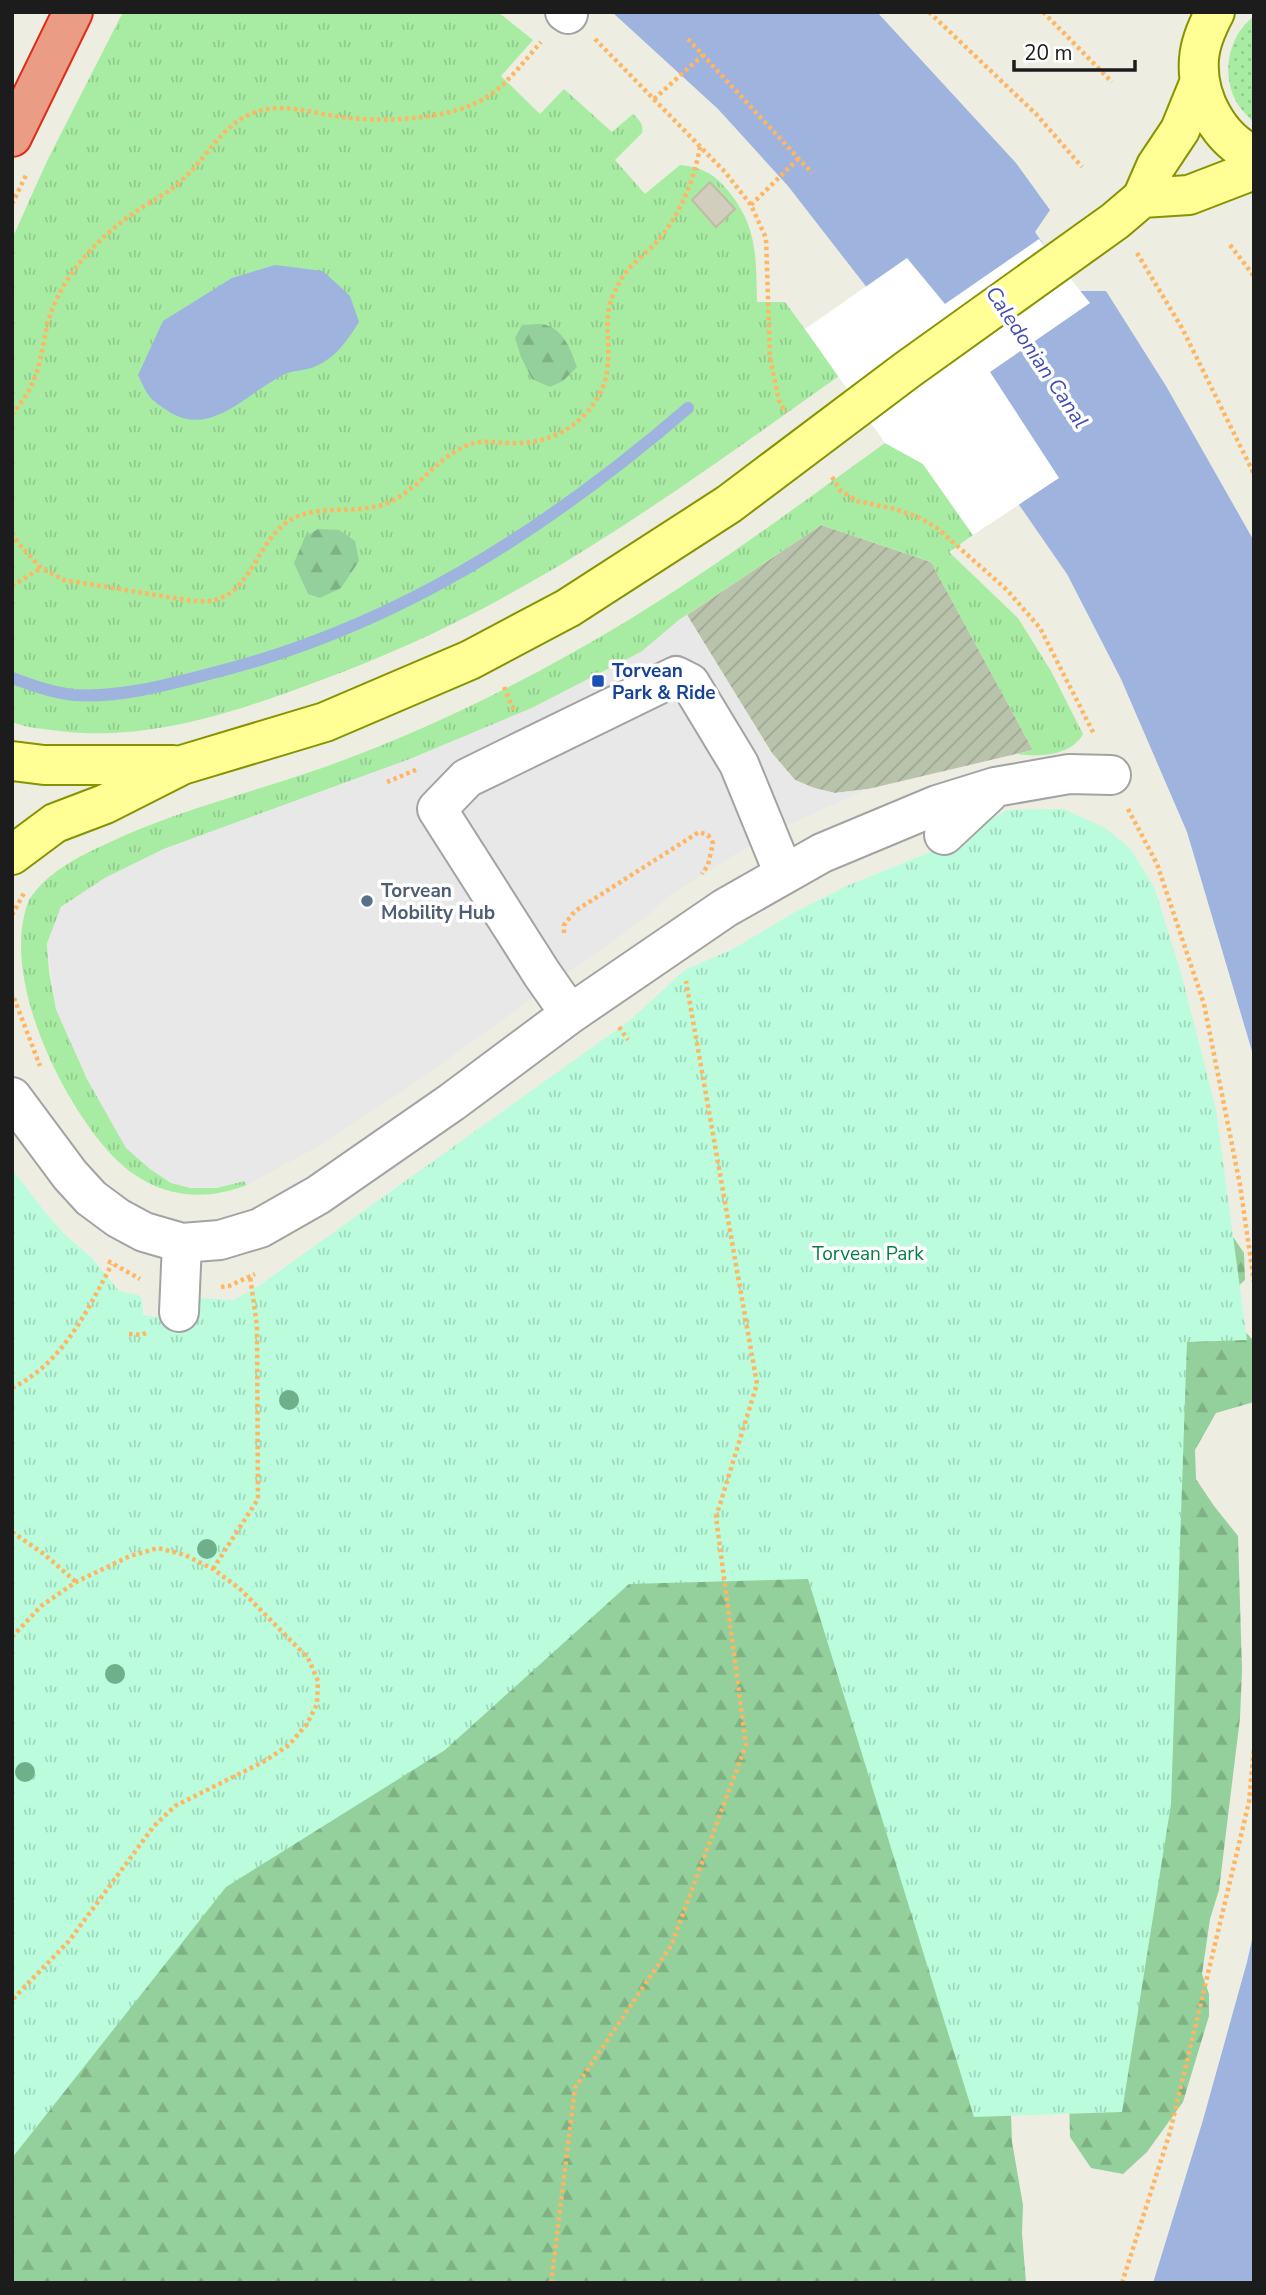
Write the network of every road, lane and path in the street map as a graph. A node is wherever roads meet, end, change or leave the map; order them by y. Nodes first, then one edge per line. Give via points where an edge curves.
1 (74, 12) edge
2 (929, 12) edge
3 (1043, 12) edge
4 (1180, 12) edge
5 (566, 13) edge
6 (1208, 28) edge
7 (688, 39) dead end
8 (703, 55) junction
9 (1200, 81) junction
10 (1112, 82) dead end
11 (654, 99) junction
12 (12, 137) edge
13 (700, 147) junction
14 (1254, 155) edge
15 (799, 158) junction
16 (1082, 167) dead end
17 (1254, 170) edge
18 (812, 173) dead end
19 (751, 205) junction
20 (1129, 210) junction
21 (1230, 245) dead end
22 (1254, 276) edge
23 (12, 415) edge
24 (791, 421) dead end
25 (829, 471) dead end
26 (1254, 474) edge
27 (12, 533) edge
28 (41, 569) junction
29 (12, 586) edge
30 (502, 681) dead end
31 (515, 714) dead end
32 (12, 761) edge
33 (182, 765) junction
34 (1111, 775) junction
35 (12, 855) edge
36 (784, 874) junction
37 (696, 883) dead end
38 (685, 971) dead end
39 (542, 974) junction
40 (12, 992) edge
41 (13, 998) edge
42 (570, 1014) junction
43 (44, 1077) dead end
44 (12, 1097) edge
45 (183, 1242) junction
46 (112, 1264) dead end
47 (250, 1276) dead end
48 (1254, 1282) edge
49 (179, 1312) dead end
50 (12, 1388) edge
51 (12, 1532) edge
52 (213, 1569) junction
53 (76, 1582) junction
54 (12, 1637) edge
55 (1254, 1748) edge
56 (12, 2000) edge
57 (551, 2283) edge
58 (1122, 2283) edge

1 - 12 highway
2 - 16 path via 1036,114
3 - 10 path
4 - 6 main road
5 - 11 path
5 - 23 path via 506,80 485,98 459,110 381,120 275,108 236,122 182,181 118,224 73,271 49,321 33,383
6 - 9 main road via 1199,62
7 - 8 path
8 - 11 path
8 - 15 path
9 - 14 main road via 1208,109 1224,133
9 - 20 main road via 1180,130
11 - 13 path
13 - 19 path
13 - 28 path via 697,167 669,227 625,272 614,292 608,312 610,355 598,396 587,412 555,437 537,442 469,444 452,453 420,483 382,505 320,510 298,517 266,542 234,590 215,600 193,601 74,582
15 - 18 path
15 - 19 path
17 - 20 main road via 1189,195
19 - 24 path via 766,238 770,358 779,401
20 - 26 path via 1135,249 1182,328
20 - 33 main road via 729,504 568,608 470,660 325,722
21 - 22 path
25 - 34 path via 841,491 857,501 895,509 937,528 1007,590 1040,628
27 - 28 path
28 - 29 path
30 - 31 path
32 - 33 main road
33 - 35 main road via 55,823
34 - 36 street via 1069,774 995,787 941,820 822,853
34 - 48 path via 1157,864 1204,1004
36 - 39 street via 739,764 690,683 676,676 467,778 437,809
36 - 42 street via 725,908
37 - 39 path via 713,851 708,835 699,832 575,911 564,925 572,954
38 - 57 path via 757,1384 716,1517 746,1745 671,1946 575,2088
39 - 42 street
40 - 41 path
41 - 43 path
42 - 45 street via 286,1214 220,1240
44 - 45 street via 91,1198 144,1232
45 - 49 street
46 - 50 path via 74,1333 50,1360
47 - 52 path via 257,1326 258,1499
51 - 53 path
52 - 53 path via 158,1548
52 - 56 path via 239,1588 308,1658 318,1681 317,1703 289,1745 176,1806 154,1826 69,1941
53 - 54 path via 41,1606
55 - 58 path via 1249,1801 1170,2132

